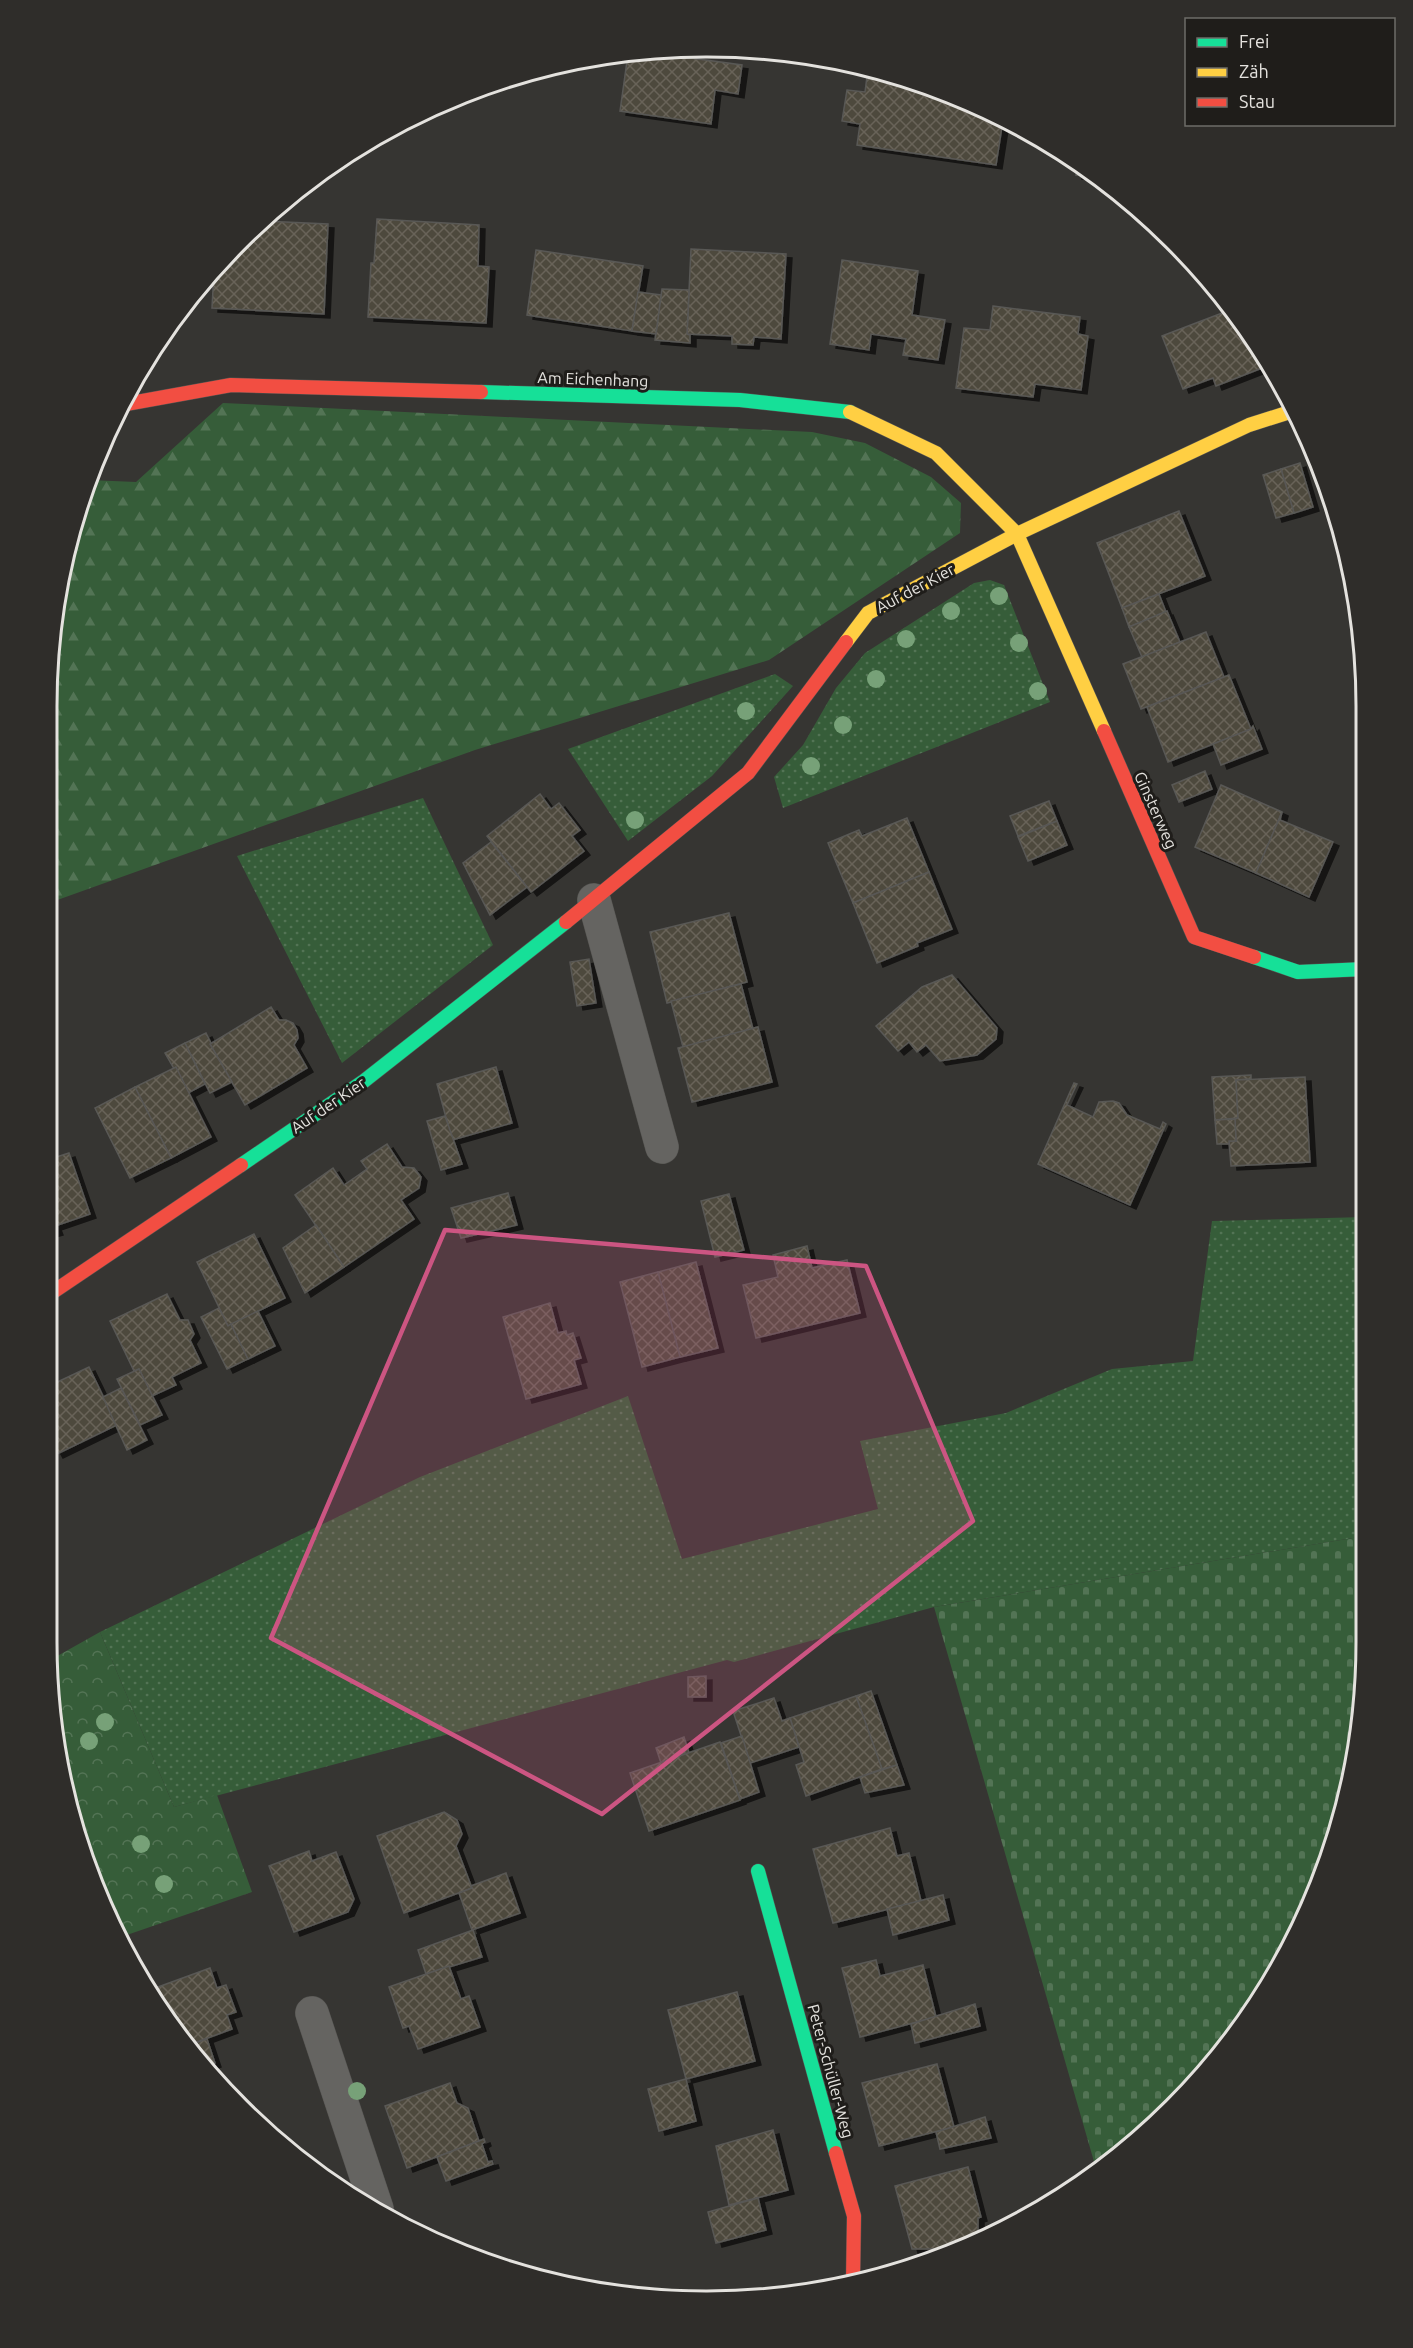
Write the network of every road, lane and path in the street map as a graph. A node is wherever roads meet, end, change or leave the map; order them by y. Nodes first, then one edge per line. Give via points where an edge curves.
1 (133, 403) edge
2 (1286, 413) edge
3 (1017, 534) junction
4 (594, 900) junction
5 (1356, 969) edge
6 (662, 1147) dead end
7 (57, 1289) edge
8 (758, 1871) dead end
9 (312, 2013) dead end
10 (374, 2199) edge
11 (853, 2274) edge

1 - 3 street, Am Eichenhang via 231,385 740,400 850,412 936,453
2 - 3 street, Auf der Kier via 1249,425
3 - 4 street, Auf der Kier via 868,613 748,773
3 - 5 street, Ginsterweg via 1194,938 1298,972
4 - 6 street
4 - 7 street, Auf der Kier via 364,1081
8 - 11 street, Peter-Schüller-Weg via 854,2216
9 - 10 street

